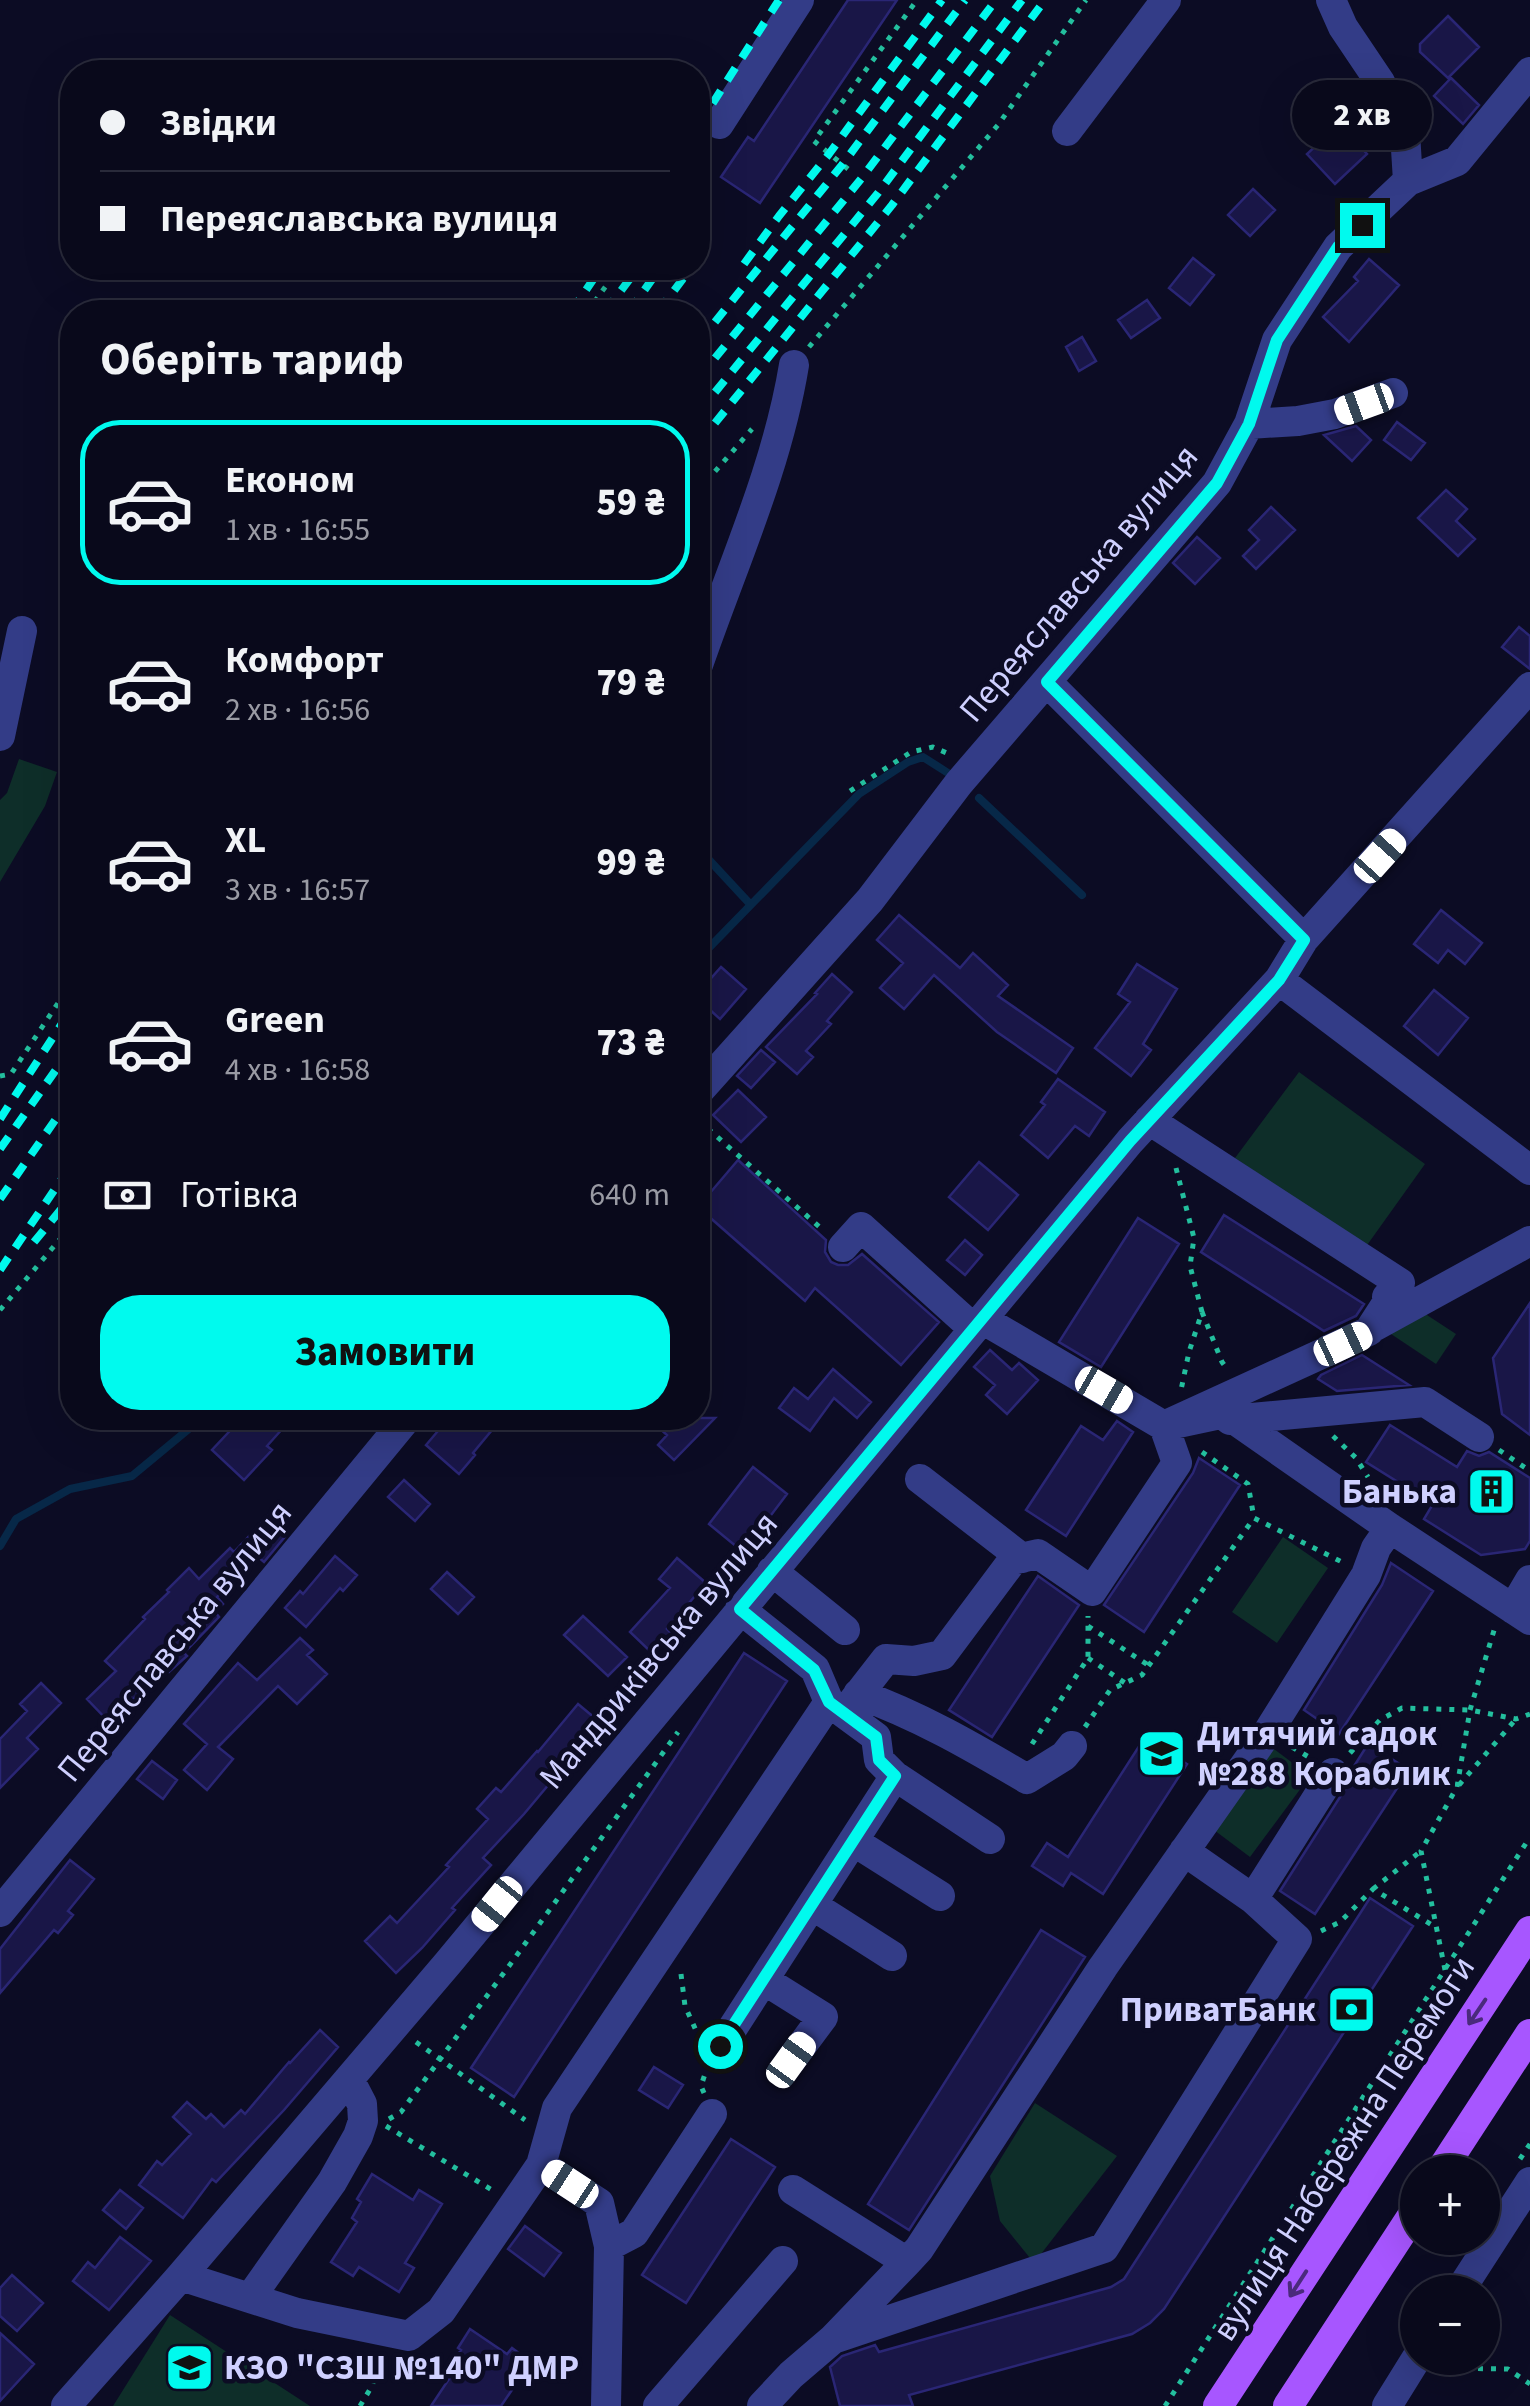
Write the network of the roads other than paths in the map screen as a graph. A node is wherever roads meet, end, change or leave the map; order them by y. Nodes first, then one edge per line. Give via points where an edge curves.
1 (799, 0) edge
2 (1166, 0) edge
3 (1304, 0) edge
4 (1337, 14) edge
5 (1530, 72) edge
6 (719, 124) dead end
7 (1067, 131) dead end
8 (1408, 181) junction
9 (794, 365) road end
10 (1393, 393) dead end
11 (1249, 424) junction
12 (22, 631) dead end
13 (710, 631) edge
14 (1047, 682) junction
15 (1530, 687) edge
16 (0, 736) edge
17 (1304, 940) junction
18 (1279, 980) junction
19 (710, 1079) edge
20 (1158, 1126) junction
21 (1530, 1170) edge
22 (1530, 1241) edge
23 (843, 1247) dead end
24 (978, 1324) junction
25 (1343, 1344) junction
26 (1164, 1426) junction
27 (397, 1430) edge
28 (1479, 1437) road end
29 (920, 1479) dead end
30 (1390, 1528) junction
31 (1022, 1558) junction
32 (772, 1571) junction
33 (1530, 1580) edge
34 (740, 1609) junction
35 (1512, 1619) edge
36 (845, 1630) dead end
37 (844, 1703) junction
38 (1072, 1746) road end
39 (1333, 1773) road end
40 (895, 1776) junction
41 (990, 1838) dead end
42 (853, 1841) junction
43 (1184, 1852) junction
44 (940, 1896) dead end
45 (1253, 1899) junction
46 (812, 1905) junction
47 (0, 1912) edge
48 (1530, 1930) edge
49 (892, 1956) dead end
50 (764, 1980) junction
51 (1530, 2034) edge
52 (715, 2054) road end
53 (791, 2060) dead end
54 (349, 2080) junction
55 (712, 2114) road end
56 (545, 2151) junction
57 (1451, 2155) edge
58 (1530, 2182) edge
59 (793, 2190) dead end
60 (1400, 2235) edge
61 (609, 2246) junction
62 (783, 2261) dead end
63 (907, 2262) junction
64 (1470, 2275) edge
65 (181, 2276) junction
66 (250, 2298) junction
67 (834, 2339) junction
68 (1406, 2375) edge
69 (66, 2406) edge
70 (606, 2406) edge
71 (658, 2406) edge
72 (762, 2406) edge
73 (1218, 2406) edge
74 (1288, 2406) edge
75 (1388, 2406) edge

1 - 6 street
2 - 7 street
3 - 4 street
4 - 8 street via 1406,132
5 - 8 street, Переяславська вулиця via 1457,161
8 - 11 street, Переяславська вулиця via 1338,247 1277,340
9 - 13 street via 772,461
10 - 11 street via 1298,422
11 - 14 street, Переяславська вулиця via 1217,483
12 - 16 street
14 - 17 street
14 - 19 street, Переяславська вулиця via 870,900
15 - 17 street, Мандриківська вулиця
17 - 18 street, Мандриківська вулиця
18 - 20 street, Мандриківська вулиця
18 - 21 street
20 - 24 street, Мандриківська вулиця
20 - 25 street via 1400,1284 1369,1332
22 - 25 street
23 - 24 street via 861,1227
24 - 26 street
24 - 32 street, Мандриківська вулиця
25 - 26 street
26 - 28 street via 1425,1402
26 - 30 street via 1225,1413
26 - 31 street via 1177,1464 1092,1591 1038,1554
27 - 47 street, Переяславська вулиця
29 - 31 street
30 - 35 street
30 - 43 street via 1268,1732
31 - 37 street via 1012,1560 942,1655 886,1660
32 - 34 street, Мандриківська вулиця
32 - 36 street
33 - 35 street
34 - 37 street
34 - 54 street, Мандриківська вулиця
37 - 38 street via 894,1706 1027,1779
37 - 40 street via 876,1737 879,1760
37 - 56 street via 676,1931 558,2108
39 - 45 street
40 - 41 street
40 - 42 street
42 - 44 street
42 - 46 street
43 - 45 street
43 - 63 street
45 - 67 street via 1298,1939 1104,2248
46 - 49 street
46 - 50 street
48 -> 73 main road, вулиця Набережна Перемоги
50 - 52 street
50 - 53 street via 823,2017
51 - 57 main road
54 - 65 street, Мандриківська вулиця
54 - 66 street via 362,2104 358,2136
55 - 61 street via 634,2233
56 - 61 street via 599,2203
56 - 66 street via 442,2311 409,2336
58 - 64 street
59 - 63 street
60 - 74 main road
61 - 70 street
62 - 71 street
63 - 67 street
65 - 66 street
65 - 69 street, Мандриківська вулиця
67 - 72 street
68 - 75 street

